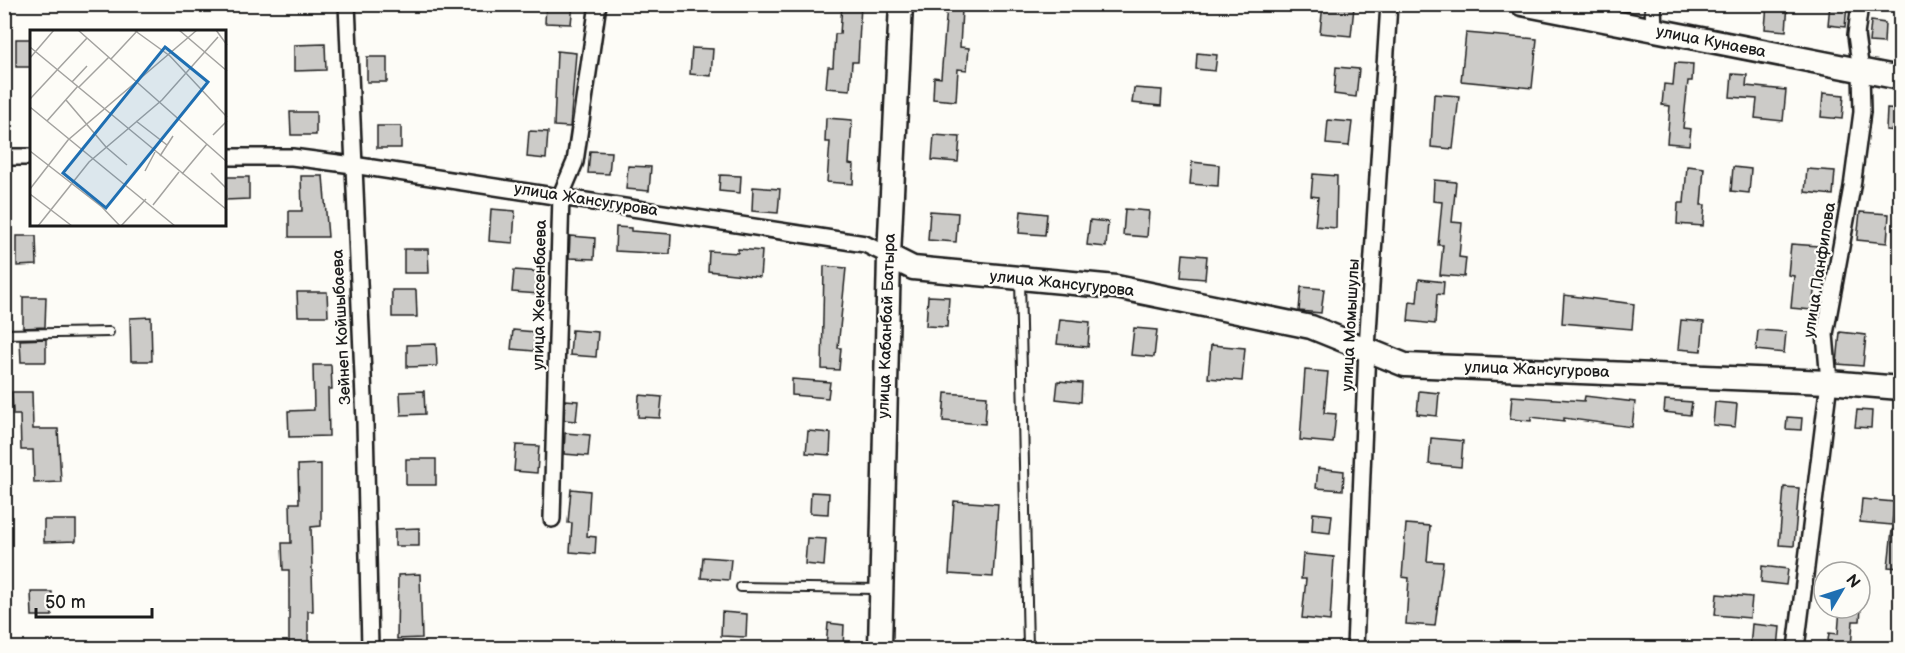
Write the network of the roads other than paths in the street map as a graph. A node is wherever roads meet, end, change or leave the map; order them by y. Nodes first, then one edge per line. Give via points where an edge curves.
1 (347, 4) edge
2 (598, 4) edge
3 (901, 4) edge
4 (1389, 4) edge
5 (1522, 4) edge
6 (1653, 4) edge
7 (1860, 4) edge
8 (1654, 31) junction
9 (1861, 71) junction
10 (1900, 78) edge
11 (4, 157) edge
12 (30, 157) edge
13 (226, 157) edge
14 (353, 165) junction
15 (561, 195) junction
16 (889, 256) junction
17 (1020, 278) junction
18 (109, 332) dead end
19 (4, 334) edge
20 (1367, 348) junction
21 (1829, 382) junction
22 (1900, 388) edge
23 (552, 519) dead end
24 (741, 587) dead end
25 (881, 589) junction
26 (370, 648) edge
27 (880, 648) edge
28 (1028, 648) edge
29 (1355, 648) edge
30 (1796, 648) edge

1 - 14 street, Зейнеп Койшыбаева
2 - 15 street, улица Жексенбаева via 575,162
3 - 16 street, улица Кабанбай Батыра
4 - 20 street, улица Момышулы
5 - 8 street, улица Кунаева
6 - 8 street
7 - 9 street, улица Панфилова via 1856,35
8 - 9 street, улица Кунаева
9 - 10 street, улица Кунаева
9 - 21 street, улица Панфилова via 1862,112 1825,334
11 - 12 street
13 - 14 street, улица Жансугурова via 292,157
14 - 15 street, улица Жансугурова
14 - 26 street, Зейнеп Койшыбаева
15 - 16 street, улица Жансугурова via 865,244
15 - 23 street, улица Жексенбаева
16 - 17 street, улица Жансугурова via 914,268
16 - 25 street, улица Кабанбай Батыра
17 - 20 street, улица Жансугурова via 1116,287 1299,324
17 - 28 lane
18 - 19 lane
20 - 21 street, улица Жансугурова via 1405,364
20 - 29 street, улица Момышулы
21 - 22 street, улица Жансугурова
21 - 30 street, улица Панфилова
24 - 25 lane
25 - 27 street, улица Кабанбай Батыра

